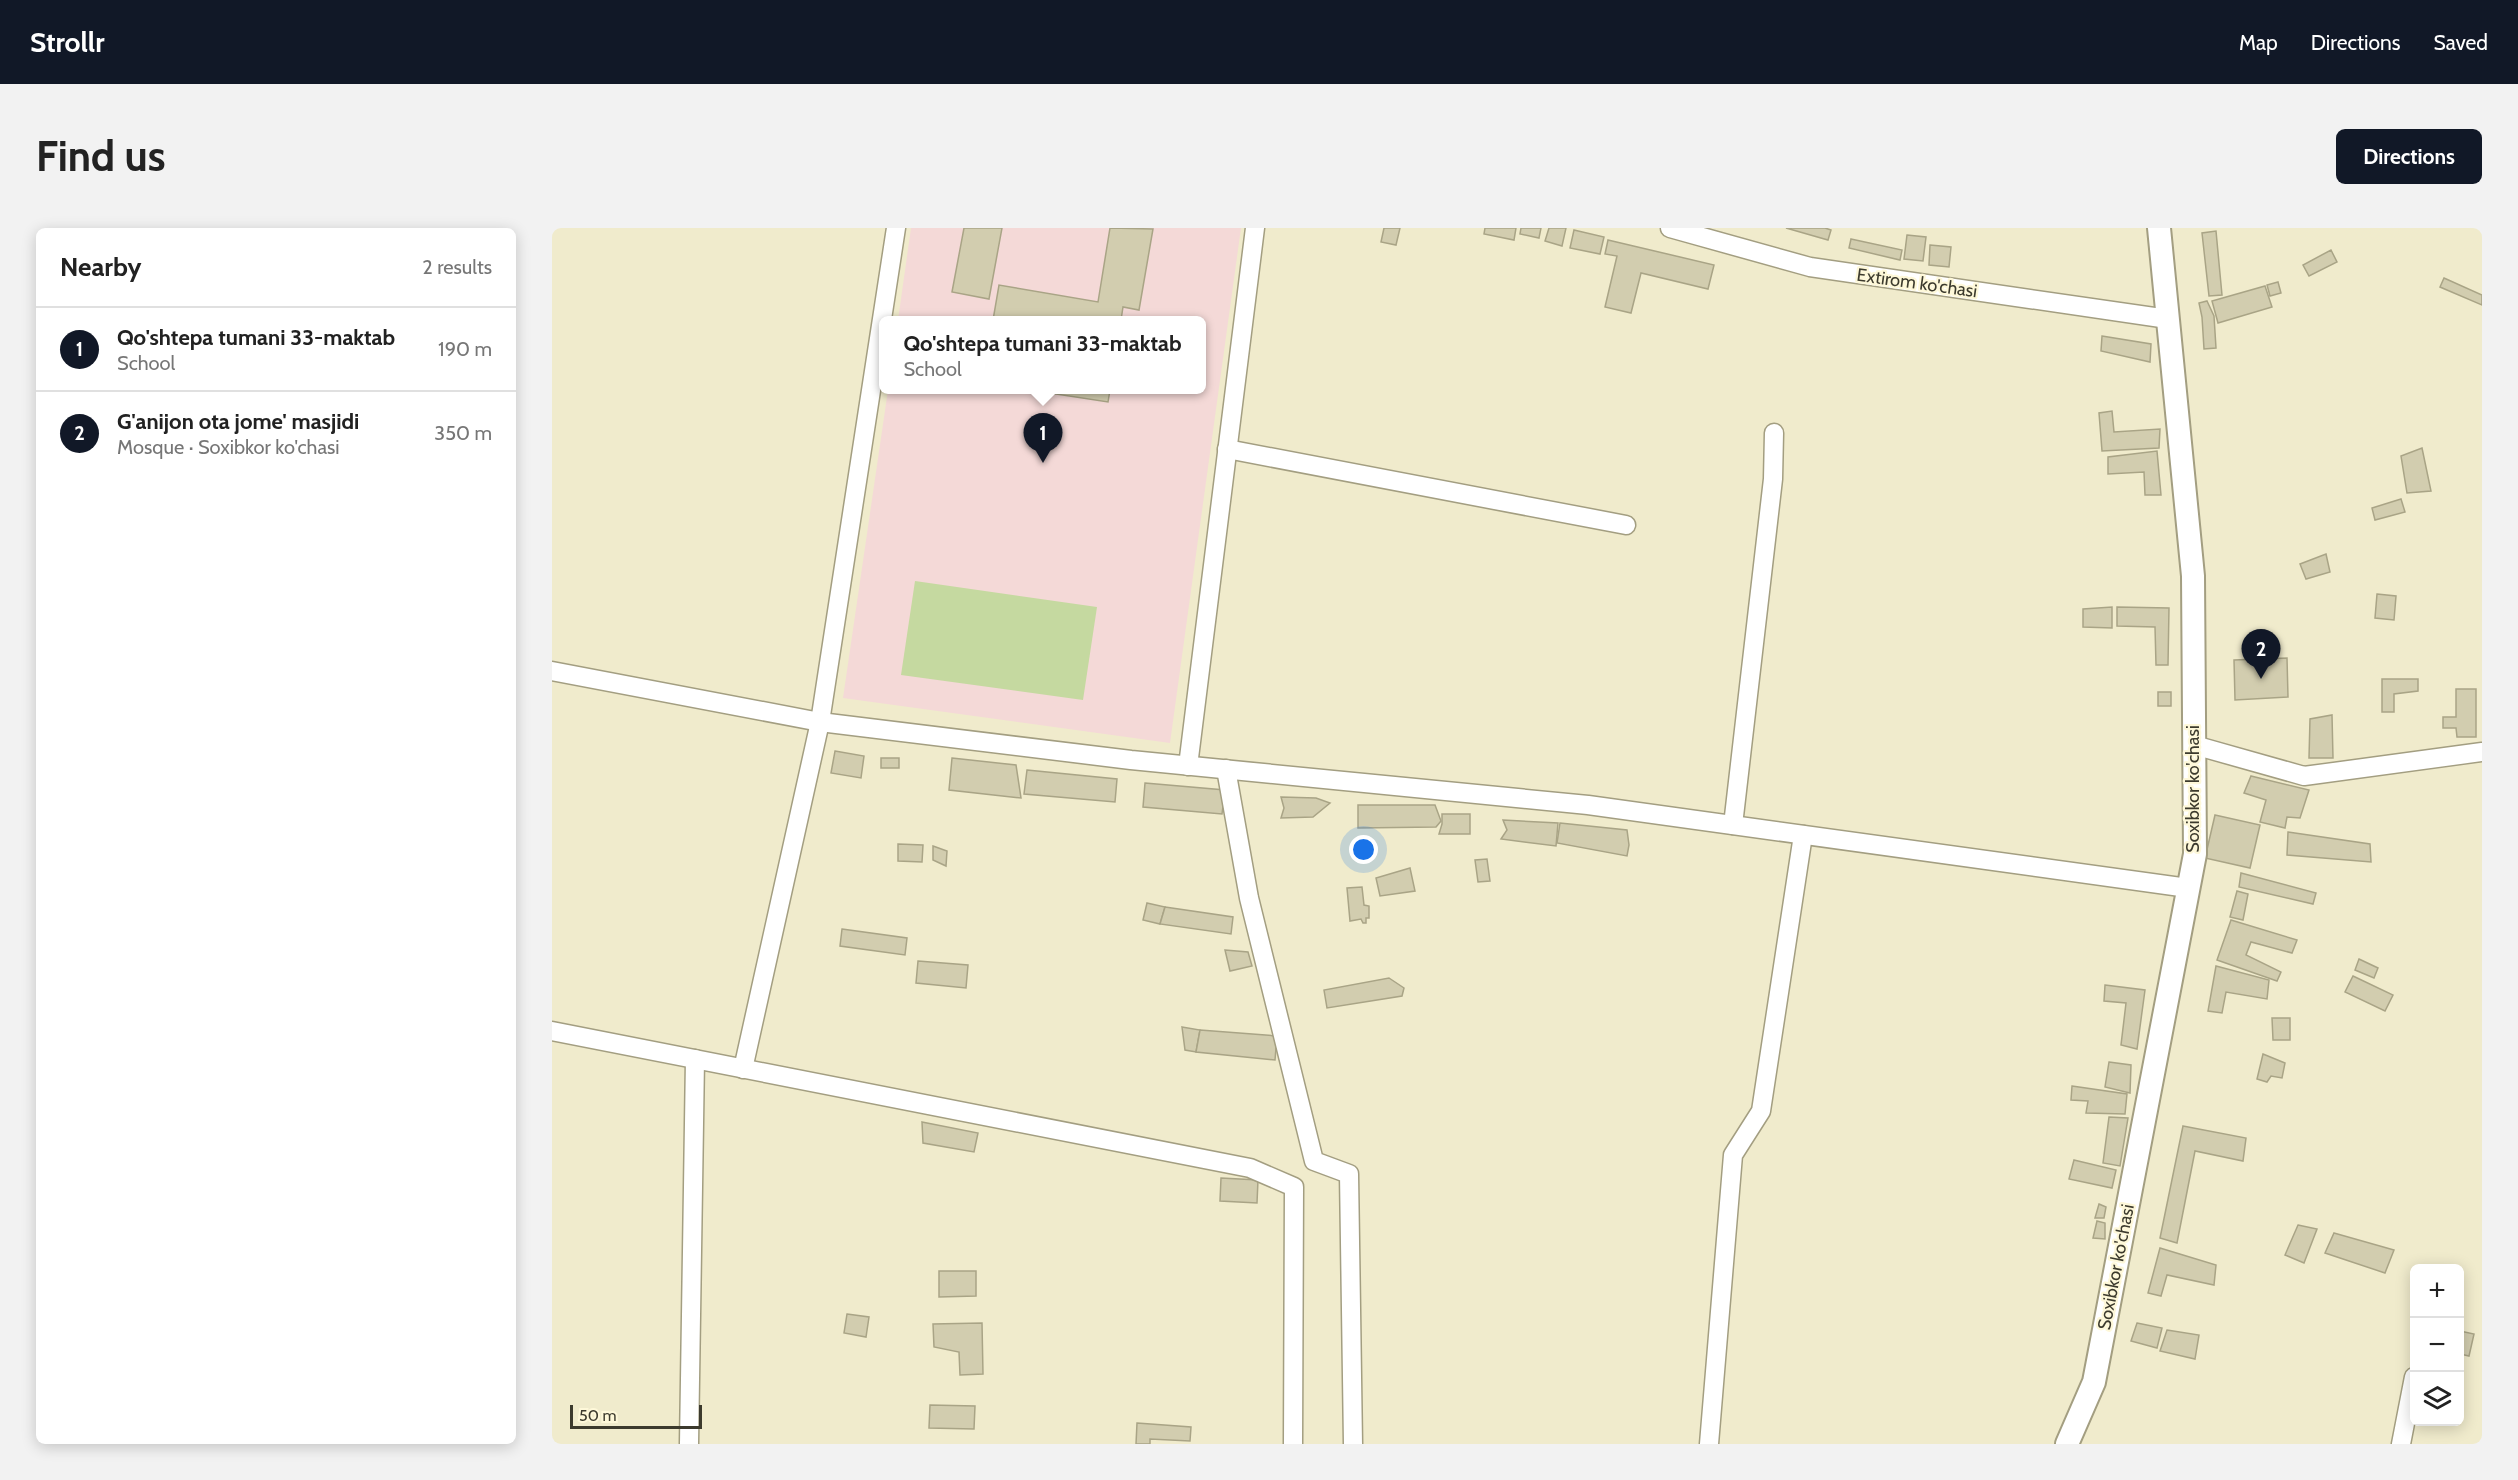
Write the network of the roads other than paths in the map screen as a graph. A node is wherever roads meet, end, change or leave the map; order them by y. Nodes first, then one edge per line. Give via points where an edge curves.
1 (896, 228) edge
2 (1255, 228) edge
3 (1671, 228) edge
4 (2159, 228) edge
5 (882, 316) edge
6 (2168, 319) junction
7 (879, 338) edge
8 (1774, 433) dead end
9 (1227, 448) junction
10 (1626, 525) dead end
11 (552, 671) edge
12 (820, 722) junction
13 (2194, 745) junction
14 (2482, 752) edge
15 (1188, 766) junction
16 (1226, 769) junction
17 (1733, 825) junction
18 (1803, 835) junction
19 (2188, 888) junction
20 (552, 1031) edge
21 (695, 1059) junction
22 (742, 1068) junction
23 (2410, 1401) edge
24 (689, 1444) edge
25 (1293, 1444) edge
26 (1353, 1444) edge
27 (1709, 1444) edge
28 (2067, 1444) edge
29 (2401, 1444) edge

1 - 5 street
2 - 9 street
3 - 6 street, Extirom ko'chasi via 1810,267
4 - 6 main road, Soxibkor ko'chasi
6 - 13 main road, Soxibkor ko'chasi via 2193,576
7 - 12 street
8 - 17 street via 1773,479
9 - 10 street
9 - 15 street
11 - 12 street
12 - 15 street
12 - 22 street
13 - 14 street via 2304,776
13 - 19 main road, Soxibkor ko'chasi via 2194,854
15 - 16 street
16 - 17 street via 1588,805
16 - 26 street via 1249,898 1314,1161 1349,1174
17 - 18 street
18 - 19 street
18 - 27 street via 1761,1111 1733,1155
19 - 28 main road, Soxibkor ko'chasi via 2094,1382
20 - 21 street
21 - 22 street
21 - 24 street
22 - 25 street via 1250,1168 1294,1187
23 - 29 street

